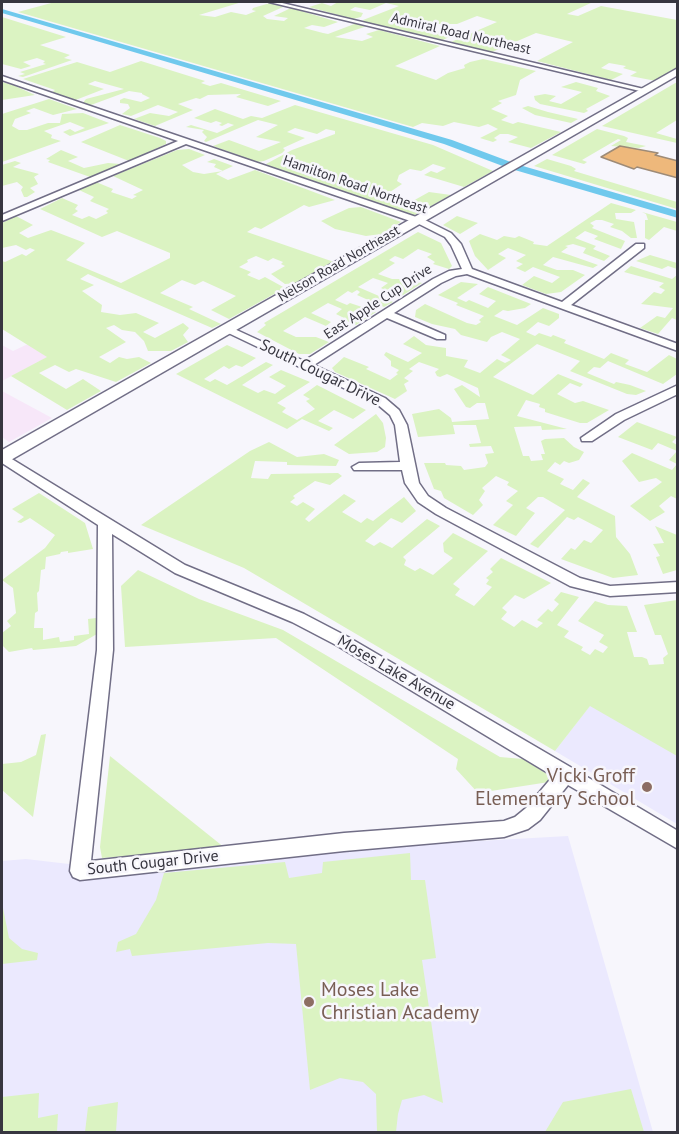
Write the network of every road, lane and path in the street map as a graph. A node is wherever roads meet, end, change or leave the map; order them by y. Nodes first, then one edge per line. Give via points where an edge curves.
1 (272, 2) edge
2 (678, 71) edge
3 (2, 78) edge
4 (644, 90) junction
5 (184, 141) junction
6 (2, 218) edge
7 (416, 220) junction
8 (640, 246) dead end
9 (468, 272) junction
10 (562, 307) junction
11 (387, 314) junction
12 (226, 329) junction
13 (441, 337) dead end
14 (678, 348) edge
15 (306, 365) junction
16 (678, 389) edge
17 (587, 438) dead end
18 (2, 457) edge
19 (407, 466) junction
20 (359, 467) dead end
21 (105, 523) junction
22 (678, 587) edge
23 (566, 773) junction
24 (678, 841) edge

1 - 4 street, Admiral Road Northeast
2 - 4 street, Nelson Road Northeast
3 - 5 street, Hamilton Road Northeast
4 - 7 street, Nelson Road Northeast
5 - 6 street
5 - 7 street, Hamilton Road Northeast
7 - 9 street, Hamilton Road Northeast via 448,235
7 - 12 street, Nelson Road Northeast
8 - 10 street
9 - 10 street
9 - 11 street, East Apple Cup Drive via 437,280
10 - 14 street
11 - 13 street
11 - 15 street, East Apple Cup Drive
12 - 15 street, South Cougar Drive
12 - 18 street, Nelson Road Northeast
15 - 19 street, South Cougar Drive via 381,401 394,413 401,425
16 - 17 street
18 - 21 street
19 - 20 street
19 - 22 street, South Cougar Drive via 423,499 575,582 610,591
21 - 23 street, Moses Lake Avenue via 180,569 298,618 342,641
21 - 23 street, South Cougar Drive via 105,650 80,871 504,829 533,813
23 - 24 street, Moses Lake Avenue

